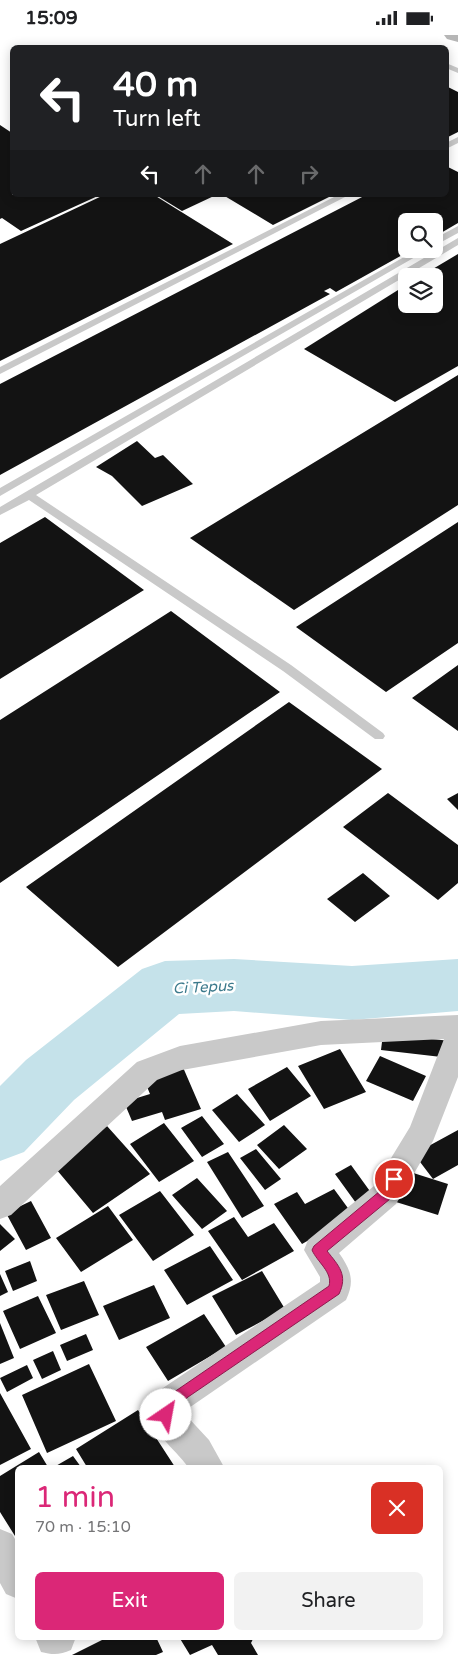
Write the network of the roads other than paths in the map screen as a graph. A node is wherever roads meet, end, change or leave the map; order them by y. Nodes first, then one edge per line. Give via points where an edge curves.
1 (453, 35) edge
2 (458, 37) edge
3 (341, 197) edge
4 (458, 229) edge
5 (443, 238) edge
6 (458, 241) edge
7 (408, 258) edge
8 (0, 371) edge
9 (0, 493) edge
10 (29, 495) junction
11 (0, 512) edge
12 (379, 736) dead end
13 (458, 1027) edge
14 (458, 1039) edge
15 (0, 1205) edge
16 (206, 1465) edge
17 (0, 1546) edge
18 (15, 1576) edge

1 - 2 main road
3 - 8 lane
4 - 5 lane
6 - 10 lane
7 - 9 lane
10 - 11 lane
10 - 12 lane via 287,668
13 - 15 street via 322,1033 180,1058 147,1071
14 - 16 street via 423,1132 385,1195 319,1250 334,1270 335,1290 166,1405 166,1415
17 - 18 street

